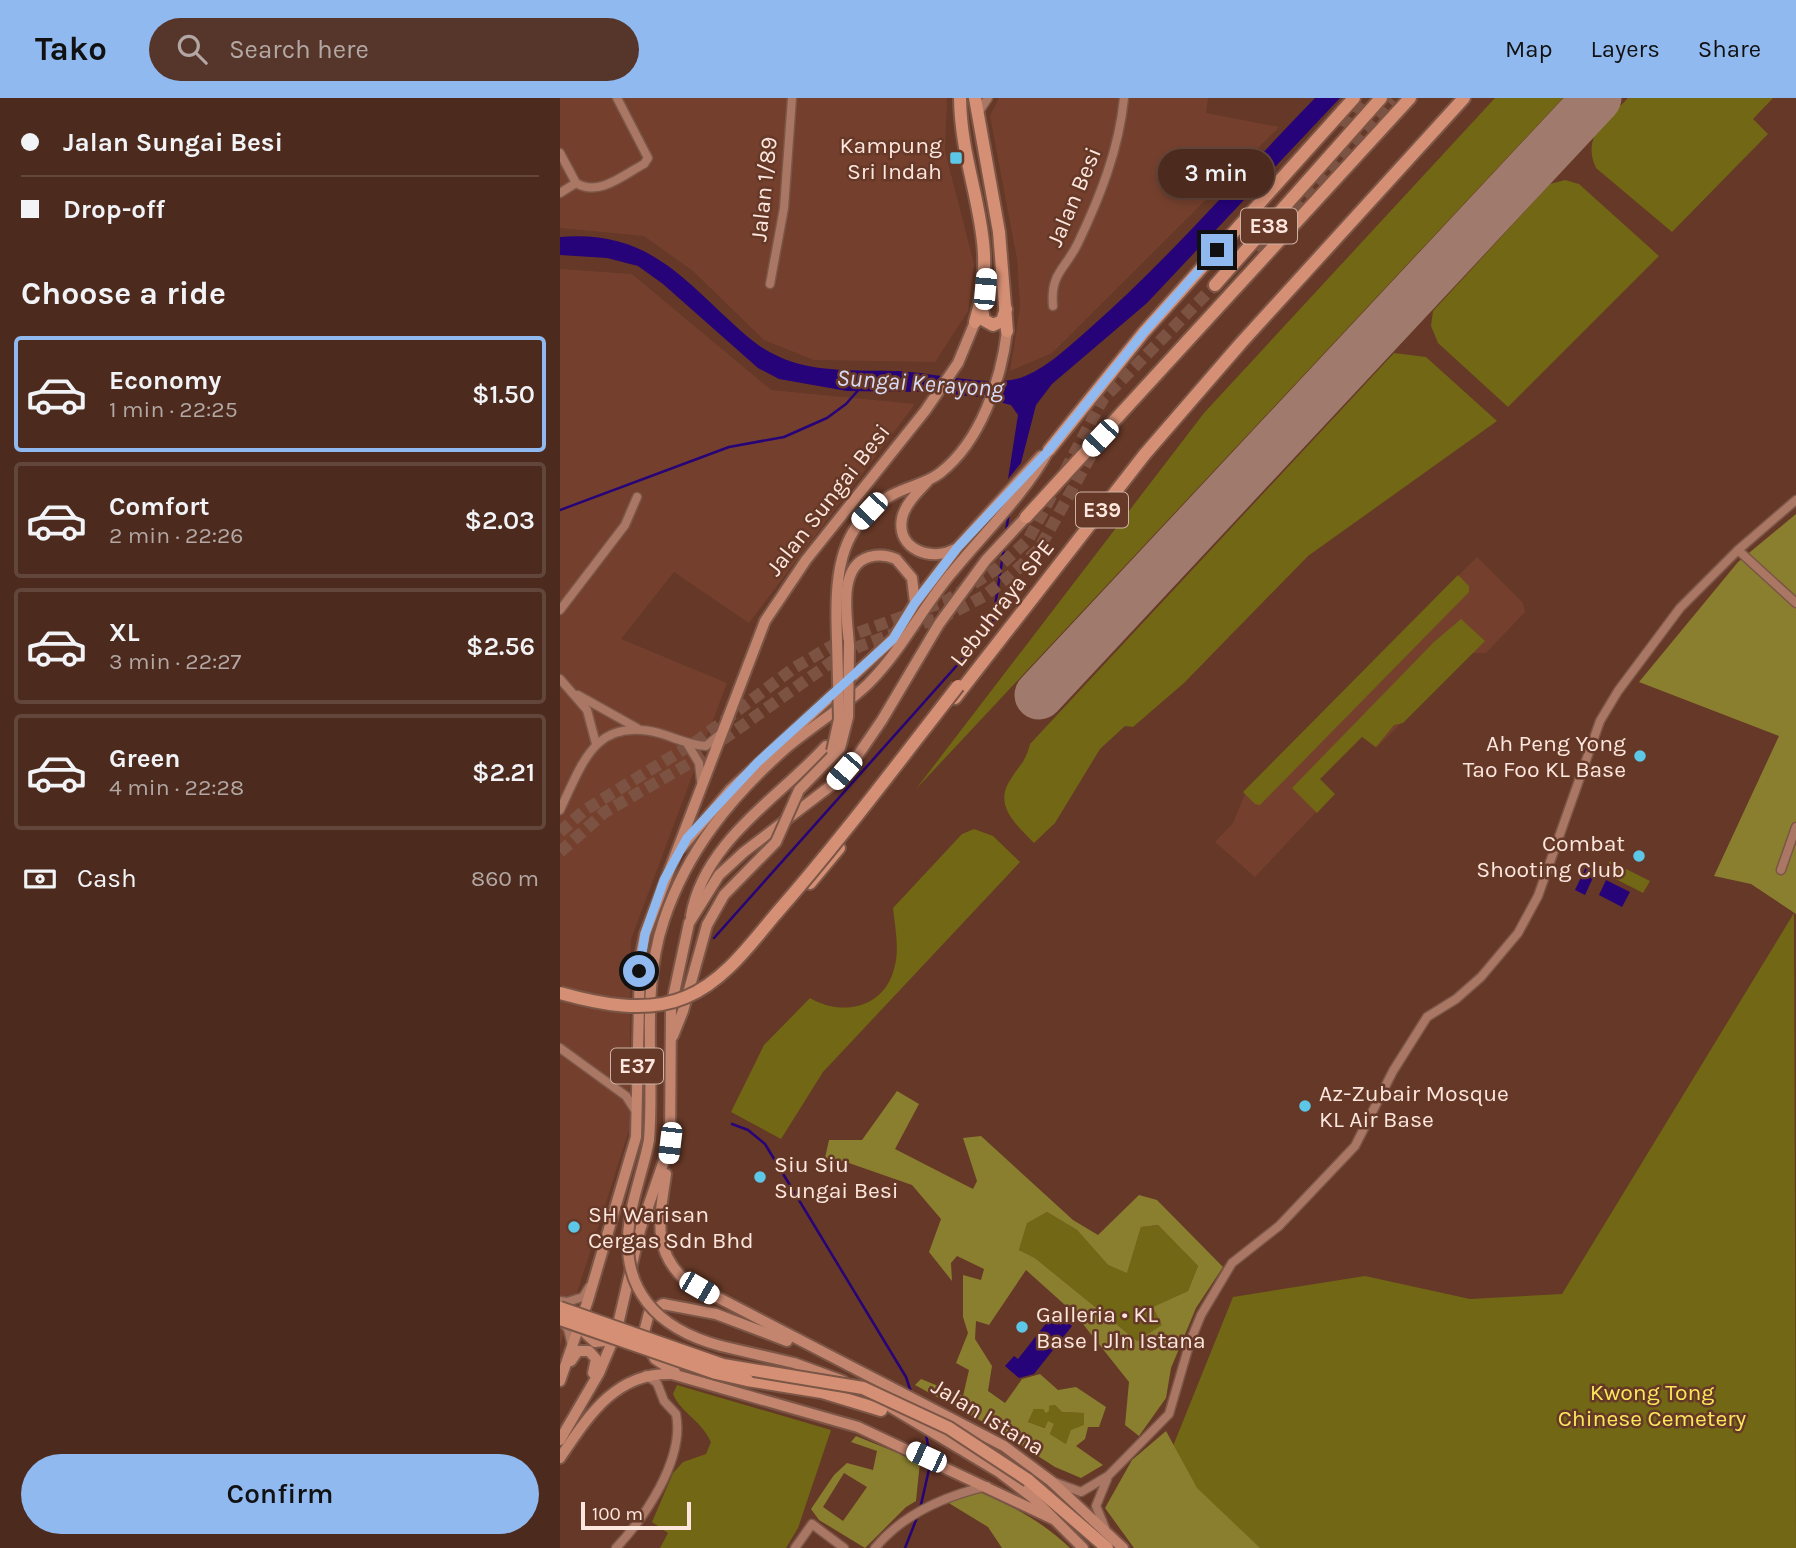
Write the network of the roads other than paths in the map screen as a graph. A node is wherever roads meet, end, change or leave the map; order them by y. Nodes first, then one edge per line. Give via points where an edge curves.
1 (617, 98) edge
2 (792, 98) edge
3 (960, 98) edge
4 (975, 98) edge
5 (988, 98) edge
6 (1124, 98) edge
7 (1354, 98) edge
8 (1381, 98) edge
9 (1410, 98) edge
10 (1416, 98) edge
11 (1457, 98) edge
12 (1464, 98) edge
13 (1398, 114) junction
14 (976, 116) junction
15 (1345, 128) tunnel mouth
16 (560, 152) edge
17 (1323, 167) junction
18 (576, 184) junction
19 (560, 193) edge
20 (770, 284) dead end
21 (1215, 285) tunnel mouth
22 (981, 305) junction
23 (1053, 306) dead end
24 (1007, 307) junction
25 (975, 322) joint
26 (1007, 331) joint
27 (1049, 450) junction
28 (927, 482) junction
29 (637, 497) dead end
30 (1796, 500) edge
31 (1026, 517) joint
32 (957, 548) junction
33 (1738, 550) junction
34 (915, 603) junction
35 (1796, 603) edge
36 (560, 610) edge
37 (560, 679) edge
38 (838, 692) junction
39 (576, 694) junction
40 (640, 729) junction
41 (721, 733) junction
42 (596, 744) junction
43 (688, 745) junction
44 (825, 763) junction
45 (701, 784) junction
46 (560, 810) edge
47 (1796, 827) edge
48 (1781, 870) dead end
49 (664, 880) junction
50 (689, 923) junction
51 (560, 996) edge
52 (670, 1043) junction
53 (560, 1048) edge
54 (638, 1118) junction
55 (670, 1143) junction
56 (617, 1208) junction
57 (629, 1277) junction
58 (594, 1279) junction
59 (560, 1301) edge
60 (560, 1308) edge
61 (560, 1320) edge
62 (572, 1346) junction
63 (852, 1366) junction
64 (646, 1375) junction
65 (677, 1375) junction
66 (560, 1381) edge
67 (660, 1387) junction
68 (560, 1390) edge
69 (881, 1410) joint
70 (570, 1423) junction
71 (916, 1423) junction
72 (560, 1440) edge
73 (560, 1458) edge
74 (964, 1475) junction
75 (1108, 1476) junction
76 (1051, 1481) junction
77 (987, 1486) junction
78 (959, 1493) junction
79 (1053, 1519) junction
80 (1106, 1530) junction
81 (1078, 1545) edge
82 (616, 1548) edge
83 (795, 1548) edge
84 (844, 1548) edge
85 (875, 1548) edge
86 (1107, 1548) edge
87 (1123, 1548) edge

1 - 18 street via 648,158 597,190
2 - 20 street, Jalan 1/89 via 784,208
3 - 22 highway, Jalan Sungai Besi via 986,254
4 - 14 highway
5 - 14 street
6 - 23 street, Jalan Besi via 1116,152 1079,243 1054,277
7 - 27 highway, E37 via 1144,332
8 - 17 highway, E38
9 - 13 highway, E37
10 - 13 highway
11 - 51 highway, Lebuhraya SPE / E39, bridge via 1140,451 821,863 733,964 685,998 609,1006
12 - 51 highway, Lebuhraya SPE / E39, bridge via 1144,454 825,865 737,967 711,991 687,1003 632,1011
13 - 31 highway, E37
14 - 24 highway via 999,232
15 - 17 highway
16 - 18 street
17 - 21 highway, E38
18 - 19 street
22 - 24 highway via 984,320 993,325 1002,321
22 - 25 highway, Jalan Sungai Besi
24 - 26 highway
25 - 41 main road, Jalan Sungai Besi via 958,363 925,411 779,597 758,635
26 - 28 main road via 1001,366 981,418 951,463
27 - 32 main road, E37
27 - 71 main road, bridge via 1028,486 934,594 896,655 865,687 785,749 737,795 693,853 663,920 653,964 649,1140 627,1237 630,1267 644,1299 666,1324 691,1337 817,1370
28 - 32 main road via 906,507 902,532 913,548 925,554 944,555
28 - 38 main road, bridge via 879,504 847,540 837,583
29 - 36 street via 625,525
30 - 33 street
31 - 50 main road, E37 via 986,560 939,624 856,758 833,784 719,875
32 - 34 main road, E37
33 - 35 street
33 - 75 street via 1680,608 1600,721 1538,896 1518,933 1457,999 1427,1017 1354,1146 1279,1226 1232,1263 1197,1324 1169,1413
34 - 44 main road, bridge via 912,578 896,559 874,555 853,568 847,590 848,717 840,748
34 - 49 main road, E37 via 893,639 773,748 687,838
37 - 39 street
38 - 44 main road, bridge via 836,741
38 - 50 main road, bridge via 826,746 748,820 718,856 694,899
39 - 40 street
39 - 42 street via 587,710
40 - 42 street via 616,730
40 - 43 street
41 - 43 street via 706,746
41 - 45 main road, Jalan Sungai Besi
42 - 46 street
43 - 45 street via 699,763
44 - 52 main road, bridge via 799,790 776,842 724,895 707,925
45 - 49 main road, Jalan Sungai Besi
47 - 48 street
49 - 54 main road, E37 via 640,959
50 - 52 main road, E37 via 671,1007
52 - 55 main road, E37
53 - 54 street via 626,1096
54 - 56 main road, E37
55 - 57 main road, E37
55 - 63 main road via 660,1233 672,1268 712,1296
56 - 57 main road via 586,1331 592,1340 607,1339
56 - 58 main road, E37
57 - 70 main road, E37 via 616,1334
58 - 59 street via 583,1297
58 - 62 main road, E37
60 - 86 highway, bridge via 723,1365 863,1388 949,1429 1028,1480
61 - 62 street
61 - 69 highway, bridge via 716,1373 822,1392
62 - 66 main road, E37
63 - 65 main road via 739,1321 694,1307 663,1304 649,1313 643,1336 655,1359
63 - 76 main road, Jalan Istana via 1004,1446
64 - 65 main road
64 - 67 street
64 - 73 main road via 610,1394
65 - 67 street
65 - 74 main road via 858,1427
67 - 82 street via 664,1401 676,1414 677,1438 643,1518
68 - 70 main road via 576,1353 582,1349 592,1353 595,1369
69 - 71 main road
70 - 72 main road, E37
71 - 79 main road, Jalan Istana via 1010,1480
74 - 77 main road
74 - 78 street
75 - 76 street via 1081,1492
75 - 80 street via 1096,1506
76 - 80 main road, Jalan Istana
77 - 78 street
77 - 79 main road
78 - 85 street via 896,1528
79 - 81 main road, Jalan Istana
80 - 87 main road, Jalan Istana
83 - 84 street via 812,1524

